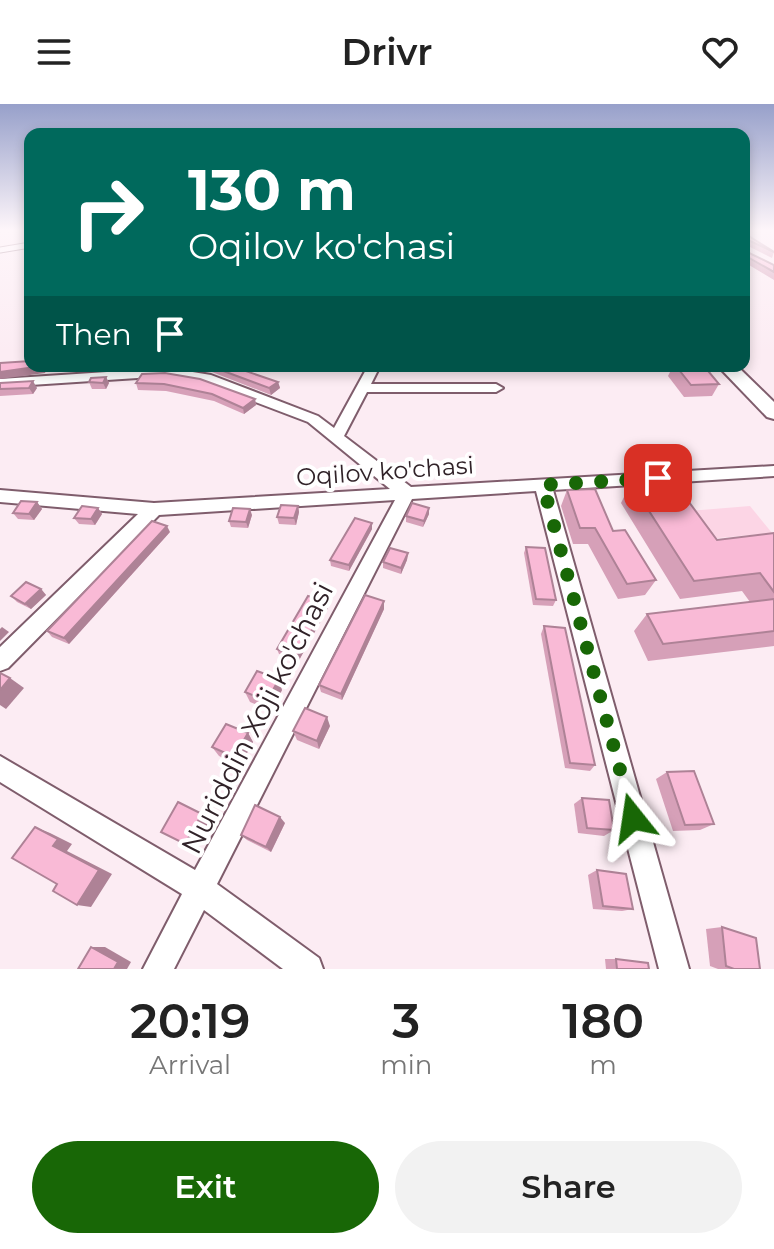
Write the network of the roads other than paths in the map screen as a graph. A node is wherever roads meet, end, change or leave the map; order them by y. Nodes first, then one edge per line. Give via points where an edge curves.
1 (371, 372) edge
2 (733, 372) edge
3 (0, 383) edge
4 (364, 388) junction
5 (496, 388) dead end
6 (774, 412) edge
7 (337, 436) junction
8 (774, 471) edge
9 (543, 485) junction
10 (407, 493) junction
11 (0, 496) edge
12 (154, 509) junction
13 (0, 661) edge
14 (0, 768) edge
15 (202, 890) junction
16 (158, 969) edge
17 (308, 969) edge
18 (674, 969) edge

1 - 4 street
2 - 6 main road
3 - 7 street via 168,372 206,378 313,419
4 - 5 street
4 - 7 street
7 - 10 street
8 - 9 street, Oqilov ko'chasi
9 - 10 street, Oqilov ko'chasi
9 - 18 street
10 - 12 street, Oqilov ko'chasi
10 - 15 street, Nuriddin Xoji ko'chasi
11 - 12 street, Oqilov ko'chasi
12 - 13 street
14 - 15 street
15 - 16 street, Nuriddin Xoji ko'chasi
15 - 17 street

